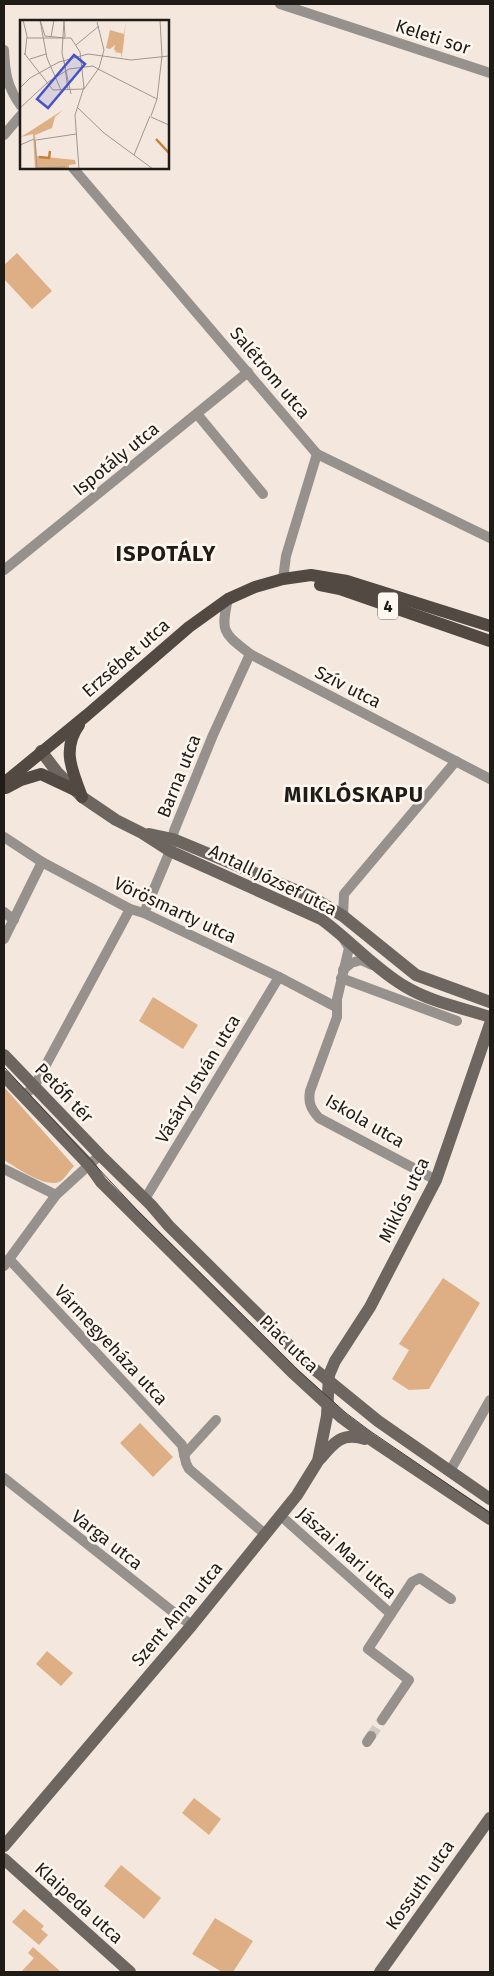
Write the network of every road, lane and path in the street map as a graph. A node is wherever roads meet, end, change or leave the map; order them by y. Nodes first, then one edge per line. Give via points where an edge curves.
1 (280, 4) edge
2 (4, 50) edge
3 (490, 73) edge
4 (20, 105) edge
5 (20, 116) edge
6 (4, 135) edge
7 (74, 169) edge
8 (248, 372) junction
9 (197, 414) junction
10 (318, 454) junction
11 (263, 494) dead end
12 (490, 538) edge
13 (4, 570) edge
14 (283, 579) junction
15 (228, 599) junction
16 (490, 626) edge
17 (490, 641) edge
18 (250, 654) junction
19 (87, 715) junction
20 (41, 751) junction
21 (456, 761) junction
22 (490, 780) edge
23 (4, 783) edge
24 (4, 789) edge
25 (79, 794) junction
26 (4, 837) edge
27 (171, 845) junction
28 (42, 862) junction
29 (130, 909) junction
30 (4, 912) edge
31 (144, 913) junction
32 (344, 916) junction
33 (14, 920) junction
34 (340, 932) junction
35 (4, 939) edge
36 (381, 969) junction
37 (342, 974) junction
38 (279, 977) junction
39 (490, 1002) edge
40 (336, 1007) junction
41 (490, 1017) edge
42 (457, 1021) dead end
43 (490, 1024) edge
44 (4, 1055) edge
45 (4, 1076) edge
46 (34, 1087) junction
47 (23, 1096) junction
48 (100, 1155) junction
49 (89, 1165) junction
50 (4, 1169) edge
51 (436, 1180) junction
52 (56, 1195) junction
53 (145, 1199) junction
54 (7, 1262) edge
55 (296, 1376) junction
56 (324, 1378) junction
57 (490, 1400) edge
58 (328, 1405) junction
59 (216, 1420) dead end
60 (373, 1441) junction
61 (183, 1450) junction
62 (318, 1461) junction
63 (450, 1470) junction
64 (4, 1478) edge
65 (490, 1499) edge
66 (281, 1516) junction
67 (490, 1519) edge
68 (265, 1534) junction
69 (451, 1599) dead end
70 (391, 1614) junction
71 (192, 1625) junction
72 (382, 1720) tunnel mouth
73 (490, 1818) edge
74 (4, 1846) edge
75 (4, 1859) edge
76 (130, 1972) edge
77 (380, 1972) edge

1 - 3 street, Keleti sor
2 - 4 street via 5,71 12,93
5 - 6 street
7 - 8 street, Salétrom utca
8 - 9 street, Ispotály utca
8 - 10 street, Salétrom utca
9 - 11 street
9 - 13 street, Ispotály utca
10 - 12 street, Salétrom utca
10 - 14 street via 286,556
14 - 15 main road, Erzsébet utca / 4
14 - 16 main road, Erzsébet utca / 4 via 312,575 346,581
14 - 17 main road, Erzsébet utca / 4 via 340,589
15 - 18 street, Szív utca via 223,624 227,635
15 - 19 main road, Erzsébet utca / 4 via 186,630
18 - 21 street, Szív utca
18 - 27 street, Barna utca via 174,831
19 - 20 main road, Erzsébet utca / 4
19 - 25 main road via 69,744
20 - 23 main road, Erzsébet utca / 4
20 - 25 street, Antall József utca
21 - 22 street, Szív utca
21 - 32 street via 344,894
24 - 25 main road via 40,774
25 - 27 street, Antall József utca via 116,820
26 - 28 street, Vörösmarty utca
27 - 31 street, Barna utca
27 - 32 street, Antall József utca via 310,896
27 - 34 street, Antall József utca via 304,910
28 - 29 street, Vörösmarty utca
28 - 33 street
29 - 31 street, Vörösmarty utca
29 - 46 street
30 - 33 street
31 - 38 street, Vörösmarty utca
32 - 39 street, Antall József utca via 416,975
33 - 35 street
34 - 36 street, Antall József utca
34 - 37 street via 349,948
36 - 37 street via 361,960 350,963
36 - 41 street, Antall József utca via 420,994
37 - 40 street
37 - 42 street
38 - 40 street, Vörösmarty utca
38 - 53 street, Vásáry István utca
40 - 51 street, Iskola utca via 337,1017 310,1091 308,1101 312,1109 319,1118
43 - 51 street, Miklós utca
44 - 46 street, Petőfi tér
45 - 47 street, Petőfi tér
46 - 47 street
46 - 48 street, Petőfi tér
47 - 49 street, Petőfi tér
48 - 49 street
48 - 53 street, Piac utca
49 - 52 street
49 - 55 street, Piac utca via 113,1195
50 - 52 street
51 - 56 street, Miklós utca via 370,1306
52 - 54 street
53 - 56 street, Piac utca
54 - 61 street, Vármegyeháza utca
55 - 56 street
55 - 58 street, Piac utca
56 - 58 street, Szent Anna utca
56 - 63 street, Piac utca via 378,1421
57 - 63 street
58 - 60 street, Piac utca
58 - 62 street, Szent Anna utca
59 - 61 street
60 - 62 street via 347,1436 334,1442
60 - 67 street, Piac utca
61 - 68 street, Vármegyeháza utca via 189,1469
62 - 66 street, Szent Anna utca
63 - 65 street, Piac utca
64 - 71 street, Varga utca
66 - 68 street, Szent Anna utca
66 - 70 street, Jászai Mari utca
68 - 71 street, Szent Anna utca
69 - 70 street via 420,1578 412,1582
70 - 72 street via 368,1649 409,1680
71 - 74 street, Szent Anna utca
73 - 77 street, Kossuth utca
75 - 76 street, Klaipeda utca

